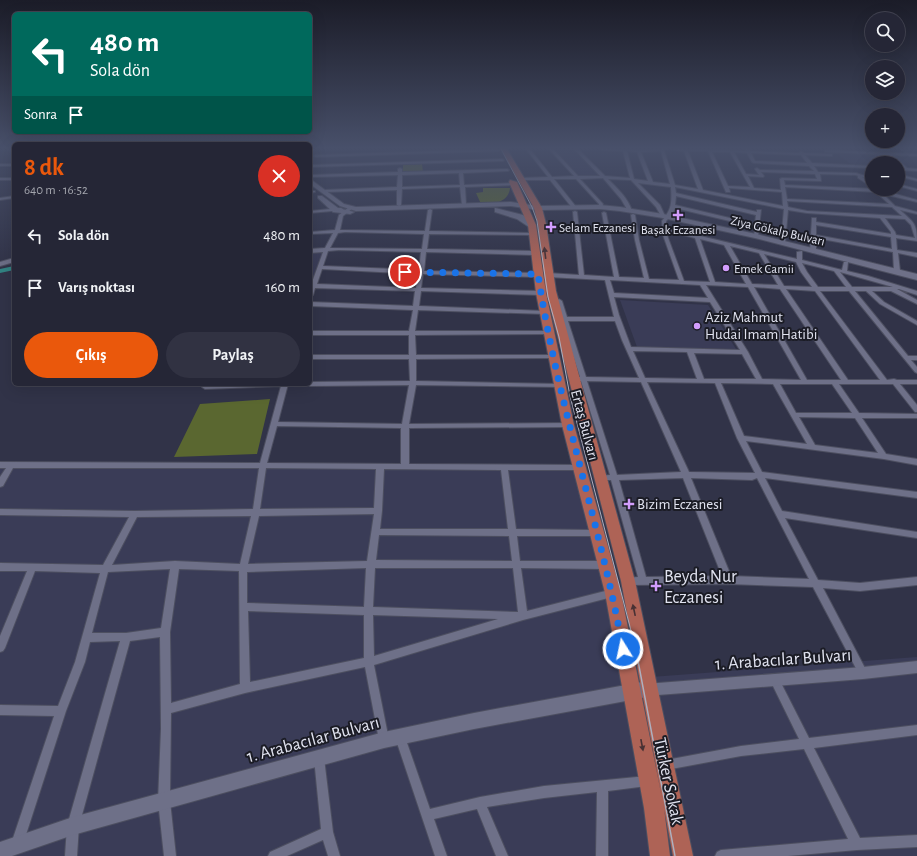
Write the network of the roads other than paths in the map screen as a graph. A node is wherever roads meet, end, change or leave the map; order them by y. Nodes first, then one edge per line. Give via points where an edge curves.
1 (399, 188) edge
2 (783, 188) edge
3 (363, 189) edge
4 (463, 189) edge
5 (518, 189) edge
6 (520, 189) edge
7 (560, 189) edge
8 (588, 189) edge
9 (615, 189) edge
10 (642, 189) edge
11 (674, 189) edge
12 (690, 189) edge
13 (728, 189) edge
14 (827, 189) edge
15 (323, 190) joint
16 (865, 190) edge
17 (701, 191) joint
18 (312, 192) edge
19 (518, 193) junction
20 (673, 194) junction
21 (882, 196) edge
22 (898, 196) edge
23 (12, 197) edge
24 (730, 197) junction
25 (0, 199) edge
26 (784, 200) junction
27 (917, 201) edge
28 (759, 204) junction
29 (399, 205) dead end
30 (464, 205) junction
31 (672, 206) junction
32 (892, 206) junction
33 (499, 207) junction
34 (786, 209) junction
35 (336, 210) junction
36 (348, 210) junction
37 (430, 210) junction
38 (575, 210) junction
39 (602, 210) junction
40 (558, 211) junction
41 (312, 212) edge
42 (812, 212) junction
43 (632, 213) junction
44 (917, 213) edge
45 (758, 214) junction
46 (533, 215) junction
47 (882, 217) junction
48 (906, 218) junction
49 (665, 221) junction
50 (815, 223) junction
51 (915, 225) edge
52 (757, 226) junction
53 (337, 231) junction
54 (427, 232) junction
55 (312, 233) edge
56 (756, 236) junction
57 (813, 236) junction
58 (697, 237) junction
59 (894, 237) junction
60 (917, 239) edge
61 (783, 243) junction
62 (726, 244) junction
63 (423, 250) junction
64 (813, 250) junction
65 (312, 251) edge
66 (326, 251) junction
67 (896, 251) junction
68 (800, 252) junction
69 (535, 253) junction
70 (761, 253) junction
71 (917, 255) edge
72 (12, 261) edge
73 (800, 262) junction
74 (846, 263) junction
75 (0, 264) edge
76 (321, 267) junction
77 (836, 271) junction
78 (897, 271) junction
79 (419, 272) junction
80 (844, 272) junction
81 (546, 275) junction
82 (582, 277) junction
83 (917, 277) edge
84 (607, 278) junction
85 (617, 278) junction
86 (647, 280) junction
87 (682, 282) junction
88 (702, 283) junction
89 (917, 283) edge
90 (714, 284) junction
91 (314, 286) junction
92 (748, 286) junction
93 (782, 287) junction
94 (899, 287) junction
95 (417, 288) junction
96 (816, 289) junction
97 (892, 289) junction
98 (312, 290) edge
99 (851, 290) junction
100 (868, 290) junction
101 (917, 292) edge
102 (541, 293) junction
103 (611, 295) junction
104 (711, 300) junction
105 (917, 302) edge
106 (312, 304) edge
107 (414, 309) junction
108 (544, 313) junction
109 (617, 318) junction
110 (561, 319) junction
111 (917, 324) edge
112 (312, 333) edge
113 (412, 333) junction
114 (548, 333) junction
115 (629, 349) junction
116 (690, 351) junction
117 (745, 352) junction
118 (312, 357) edge
119 (554, 357) junction
120 (412, 358) junction
121 (906, 358) junction
122 (917, 358) edge
123 (917, 371) edge
124 (578, 379) junction
125 (644, 380) junction
126 (701, 380) junction
127 (717, 380) junction
128 (760, 381) junction
129 (775, 381) junction
130 (884, 381) junction
131 (894, 381) junction
132 (805, 382) junction
133 (834, 382) junction
134 (846, 382) junction
135 (917, 382) edge
136 (413, 383) junction
137 (312, 384) edge
138 (205, 386) edge
139 (231, 386) edge
140 (284, 386) edge
141 (560, 386) junction
142 (917, 410) edge
143 (794, 415) junction
144 (858, 415) junction
145 (917, 416) edge
146 (275, 424) junction
147 (568, 425) junction
148 (405, 426) junction
149 (741, 438) junction
150 (814, 447) junction
151 (884, 456) junction
152 (917, 462) edge
153 (263, 464) junction
154 (0, 465) edge
155 (11, 465) junction
156 (380, 466) junction
157 (405, 466) junction
158 (579, 466) junction
159 (504, 467) junction
160 (686, 475) junction
161 (760, 475) junction
162 (614, 477) junction
163 (599, 478) junction
164 (0, 484) edge
165 (917, 495) edge
166 (0, 512) edge
167 (378, 512) junction
168 (256, 513) junction
169 (135, 514) junction
170 (779, 514) junction
171 (374, 532) junction
172 (513, 532) junction
173 (596, 533) junction
174 (917, 535) edge
175 (371, 564) junction
176 (175, 565) junction
177 (605, 565) junction
178 (517, 566) junction
179 (0, 567) edge
180 (243, 568) junction
181 (32, 569) junction
182 (105, 569) junction
183 (643, 580) junction
184 (728, 580) junction
185 (628, 581) junction
186 (917, 581) edge
187 (815, 583) junction
188 (613, 593) junction
189 (243, 607) junction
190 (368, 610) junction
191 (523, 616) junction
192 (165, 632) junction
193 (126, 637) junction
194 (86, 638) junction
195 (0, 648) edge
196 (369, 662) junction
197 (917, 667) edge
198 (863, 673) junction
199 (775, 680) junction
200 (245, 688) junction
201 (642, 697) junction
202 (166, 709) junction
203 (0, 710) edge
204 (61, 711) junction
205 (917, 730) edge
206 (400, 737) junction
207 (384, 740) junction
208 (807, 743) junction
209 (319, 758) junction
210 (666, 765) junction
211 (648, 780) junction
212 (603, 785) junction
213 (164, 801) junction
214 (480, 803) junction
215 (428, 815) junction
216 (73, 826) junction
217 (327, 832) junction
218 (917, 841) edge
219 (857, 844) junction
220 (17, 845) junction
221 (0, 851) edge
222 (813, 852) edge
223 (71, 856) edge
224 (170, 856) edge
225 (274, 856) edge
226 (334, 856) edge
227 (441, 856) edge
228 (502, 856) edge
229 (602, 856) edge
230 (660, 856) edge
231 (683, 856) edge
232 (721, 856) edge

1 - 29 street
2 - 26 street
3 - 15 street
4 - 30 street
5 - 19 main road, Ertaş Bulvarı
6 - 46 main road, Ertaş Bulvarı
7 - 38 street
8 - 39 street via 601,204
9 - 43 street
10 - 49 street via 658,206
11 - 20 street
12 - 17 street
13 - 24 street
14 - 16 street
15 - 36 main road
17 - 24 street
18 - 35 main road
19 - 33 main road
19 - 46 main road, Ertaş Bulvarı
20 - 31 street
20 - 45 street
21 - 32 street
22 - 27 street
23 - 25 street
24 - 28 street
26 - 32 street
26 - 34 street
28 - 34 street
28 - 45 street
30 - 33 main road
30 - 36 main road
31 - 49 street
31 - 52 street
32 - 44 street
32 - 48 street
33 - 37 main road
33 - 46 main road, Ziya Gökalp Bulvarı
33 - 46 main road via 520,217
34 - 42 street
34 - 61 street
35 - 36 main road
35 - 41 street
36 - 37 main road
36 - 53 street via 341,215
37 - 54 street
38 - 39 main road, Ziya Gökalp Bulvarı
38 - 40 main road, Ziya Gökalp Bulvarı
38 - 82 street
39 - 43 main road, Ziya Gökalp Bulvarı
39 - 85 street
40 - 46 main road, Ziya Gökalp Bulvarı
40 - 46 main road via 541,206
42 - 47 street
42 - 50 street
43 - 49 main road, Ziya Gökalp Bulvarı
43 - 86 street
45 - 52 street
46 - 54 street
46 - 69 main road, Ertaş Bulvarı
81 -> 46 main road, Ertaş Bulvarı
47 - 48 street
47 - 59 street via 894,232
48 - 51 street
49 - 56 main road, Ziya Gökalp Bulvarı
49 - 58 street
49 - 68 main road, Ziya Gökalp Bulvarı
49 - 87 street
50 - 57 street
50 - 59 street
51 - 60 street
52 - 56 street
53 - 54 street
53 - 55 street
53 - 66 street
54 - 63 street
56 - 61 main road, Ziya Gökalp Bulvarı
57 - 64 street
57 - 67 street
58 - 62 street
58 - 90 street
59 - 60 street
59 - 67 street
61 - 64 main road, Ziya Gökalp Bulvarı
62 - 70 street
62 - 92 street
63 - 66 street
63 - 69 street
63 - 79 street
64 - 78 main road, Ziya Gökalp Bulvarı
65 - 66 street
66 - 76 street
67 - 71 street
67 - 78 street
68 - 73 street
68 - 74 main road, Ziya Gökalp Bulvarı
69 - 81 main road, Ertaş Bulvarı
70 - 73 street
70 - 93 street
72 - 75 street
73 - 77 street
73 - 96 street
74 - 80 street
74 - 89 main road, Ziya Gökalp Bulvarı
76 - 79 street
76 - 91 street
77 - 80 street
77 - 99 street
78 - 83 main road, Ziya Gökalp Bulvarı
79 - 81 street
79 - 95 street
80 - 94 street
81 - 82 street
81 - 102 main road, Ertaş Bulvarı
81 - 110 main road, Ertaş Bulvarı
82 - 84 street
84 - 85 street
84 - 103 street
85 - 86 street
86 - 87 street
87 - 88 street
88 - 90 street
88 - 104 street
90 - 92 street
91 - 95 street
91 - 98 street
92 - 93 street
92 - 132 street
93 - 96 street
93 - 134 street
94 - 97 street
94 - 101 street
95 - 102 street
95 - 107 street
96 - 99 street
96 - 130 street
97 - 100 street
97 - 105 street
99 - 100 street
99 - 121 street
100 - 111 street via 882,303
102 - 108 main road, Ertaş Bulvarı
103 - 104 street
103 - 109 street
104 - 117 street
106 - 107 street
107 - 108 street
107 - 113 street
108 - 114 main road, Ertaş Bulvarı
109 - 110 street
109 - 115 street
110 - 124 main road, Ertaş Bulvarı
112 - 113 street
113 - 114 street
113 - 120 street
114 - 119 main road, Ertaş Bulvarı
115 - 116 street
115 - 125 street
116 - 117 street
116 - 126 street
117 - 128 street
118 - 120 street
119 - 120 street
119 - 141 main road, Ertaş Bulvarı
120 - 136 street
121 - 122 street
121 - 123 street
124 - 125 street
124 - 162 street
124 - 163 main road, Ertaş Bulvarı
125 - 126 street
125 - 160 street
126 - 127 street
127 - 128 street
127 - 149 street
128 - 129 street
129 - 132 street
129 - 143 street
130 - 131 street
130 - 134 street
131 - 135 street
131 - 142 street
132 - 133 street
133 - 134 street
133 - 144 street
136 - 137 street
136 - 141 street
136 - 148 street
138 - 139 street
140 - 146 street
141 - 147 main road, Ertaş Bulvarı
143 - 144 street
143 - 150 street
144 - 145 street
144 - 151 street
146 - 148 street
146 - 153 street
147 - 148 street
147 - 158 main road, Ertaş Bulvarı
148 - 157 street
149 - 150 street
149 - 161 street
150 - 151 street
151 - 152 street
153 - 155 street
153 - 156 street
153 - 168 street
154 - 155 street
155 - 164 street
156 - 157 street
156 - 167 street
157 - 159 street
158 - 159 street
158 - 173 main road, Ertaş Bulvarı
159 - 172 street
160 - 161 street
160 - 162 street
160 - 184 street
161 - 165 street
161 - 170 street
162 - 163 street
162 - 183 street
163 - 185 main road, Ertaş Bulvarı
166 - 169 street
167 - 168 street
167 - 171 street
168 - 169 street
168 - 180 street
169 - 182 street
170 - 174 street
170 - 187 street
171 - 172 street
171 - 175 street
172 - 173 street
172 - 178 street
173 - 177 main road, Ertaş Bulvarı
175 - 178 street
175 - 180 street
175 - 190 street
176 - 180 street
176 - 182 street
176 - 192 street
177 - 178 street
177 - 188 main road, Ertaş Bulvarı
178 - 191 street
179 - 181 street
180 - 189 street
181 - 182 street
181 - 195 street
182 - 194 street
183 - 184 street
183 - 185 street
184 - 187 street
201 -> 185 main road, Ertaş Bulvarı
186 - 187 street via 860,587
187 - 198 street
188 - 191 street
188 - 201 main road, Ertaş Bulvarı
189 - 190 street
189 - 200 street
190 - 191 street
190 - 196 street
191 - 196 street
192 - 193 street
192 - 202 street
193 - 194 street
193 - 216 street
194 - 204 street via 80,662
196 - 200 street
196 - 207 street
197 - 198 street, 1. Arabacılar Bulvarı
198 - 199 street, 1. Arabacılar Bulvarı
199 - 201 street, 1. Arabacılar Bulvarı
199 - 208 street
200 - 202 street
201 - 206 main road, 1. Arabacılar Bulvarı
201 - 210 main road, Türker Sokak
201 -> 211 main road, Türker Sokak
202 - 213 street
203 - 204 street
204 - 220 street
205 - 208 street
206 - 207 main road, 1. Arabacılar Bulvarı
206 - 215 street
207 - 209 main road, 1. Arabacılar Bulvarı
208 - 210 street via 741,751
208 - 219 street
209 - 213 main road, 1. Arabacılar Bulvarı
209 - 217 street
210 - 231 main road, Türker Sokak
211 - 212 street
211 - 230 main road, Türker Sokak
212 - 214 street
212 - 229 street
213 - 216 main road, 1. Arabacılar Bulvarı
213 - 224 street
214 - 215 street
214 - 228 street
215 - 227 street
216 - 220 main road, 1. Arabacılar Bulvarı
216 - 223 street
217 - 225 street
217 - 226 street
218 - 219 street
219 - 222 street
220 - 221 main road, 1. Arabacılar Bulvarı
222 - 232 street

